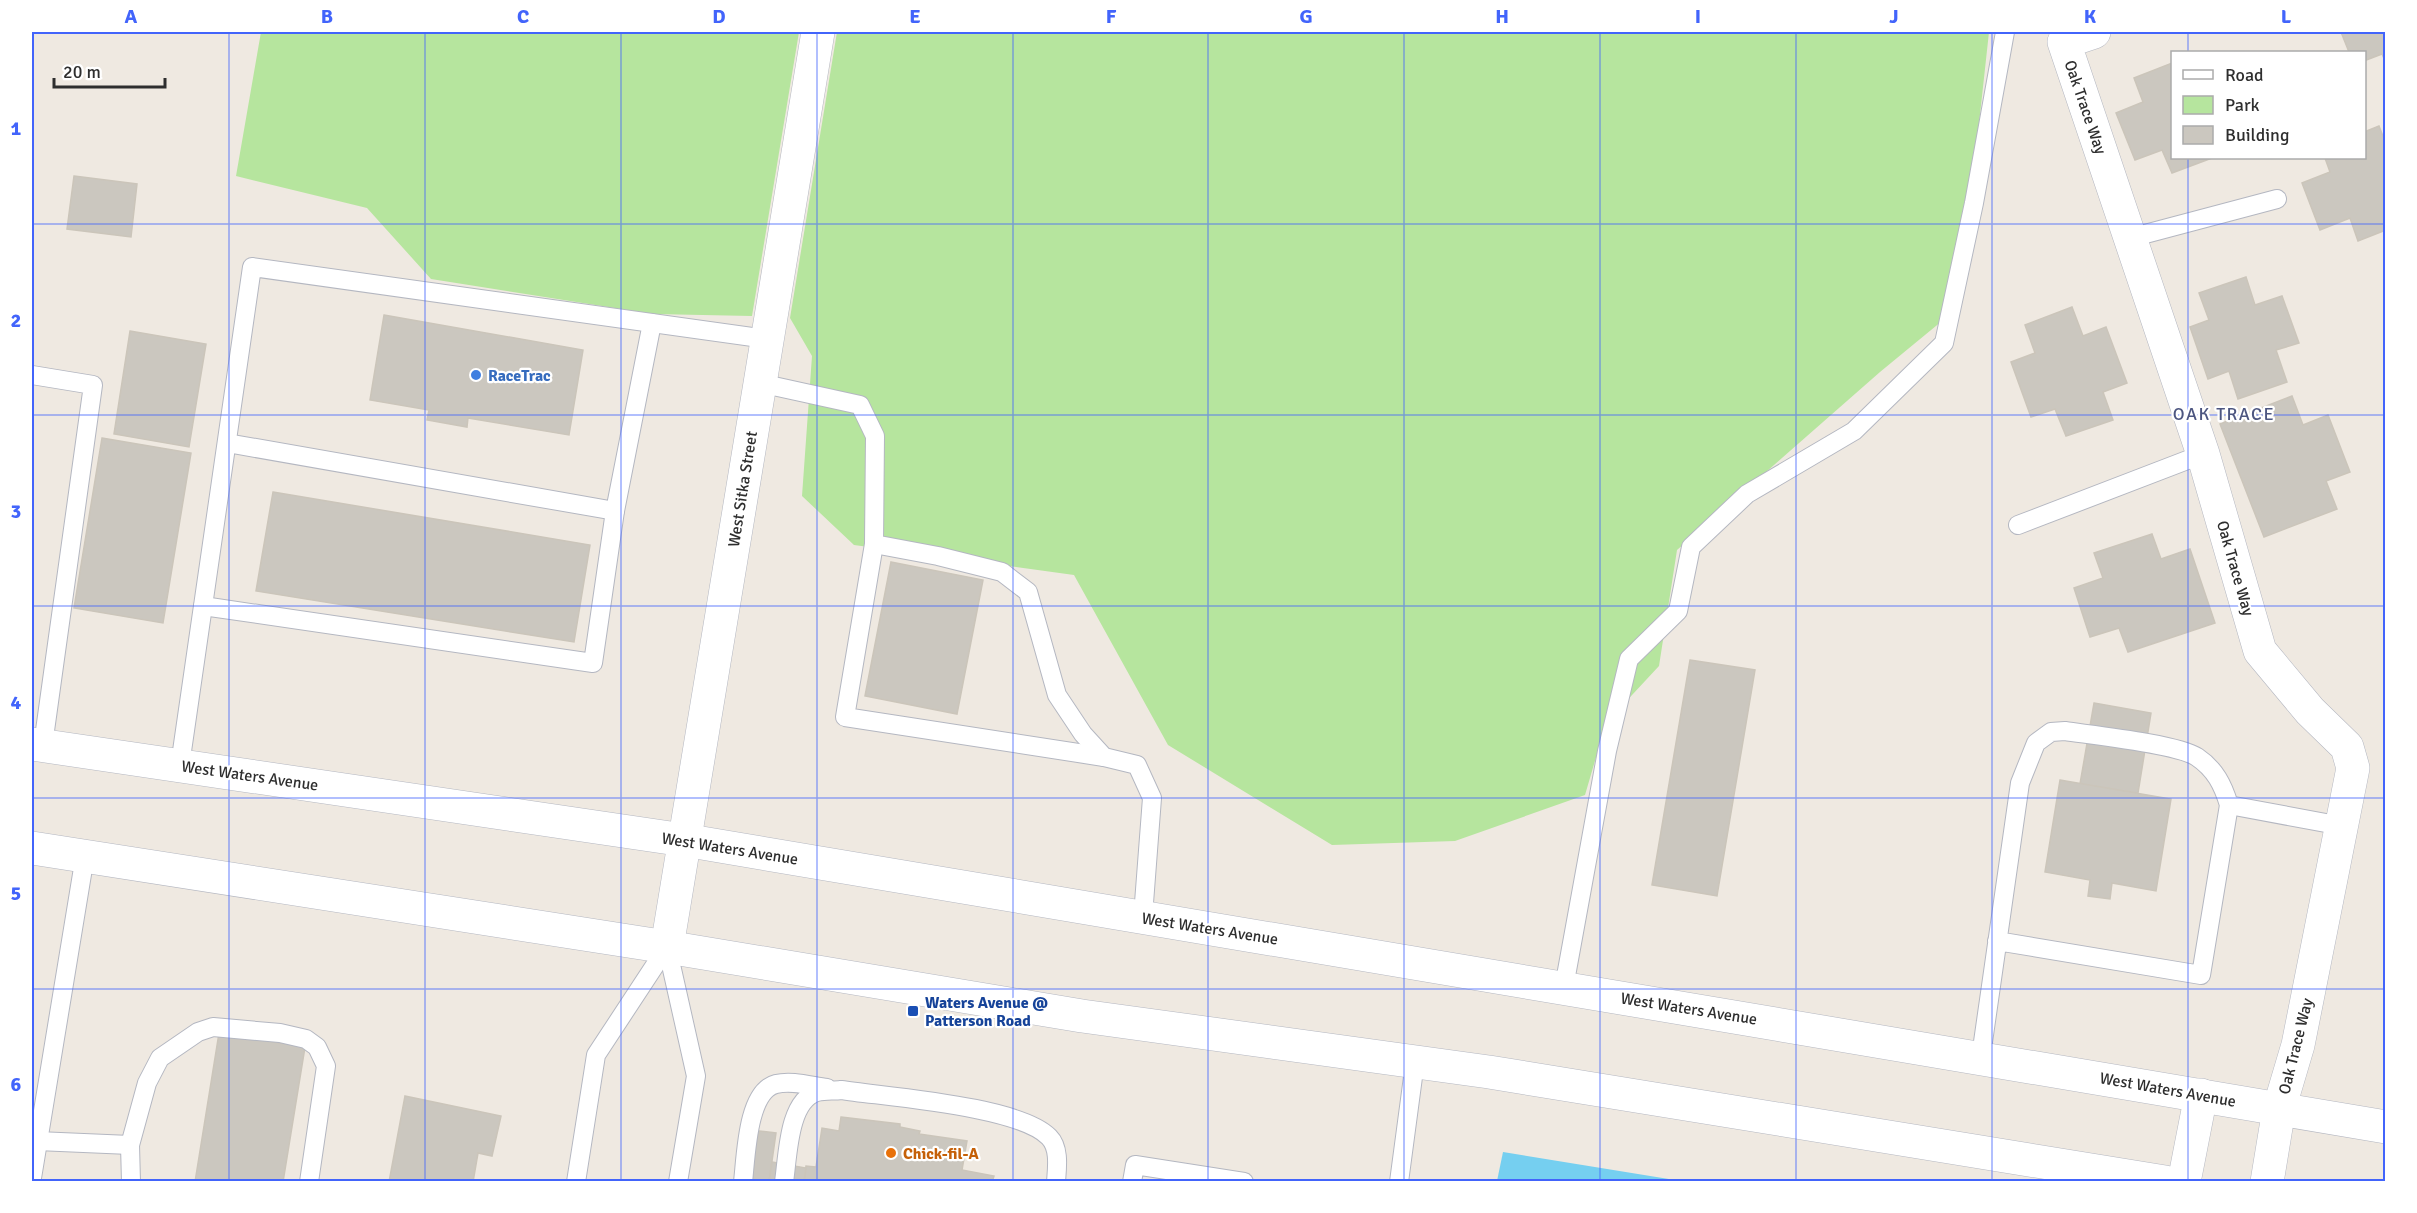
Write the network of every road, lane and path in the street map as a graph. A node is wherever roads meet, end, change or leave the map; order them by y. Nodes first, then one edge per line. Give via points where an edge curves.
1 (818, 32) edge
2 (2005, 32) edge
3 (2094, 32) edge
4 (2277, 199) dead end
5 (2130, 238) junction
6 (652, 323) junction
7 (767, 339) junction
8 (32, 375) edge
9 (760, 382) junction
10 (226, 443) junction
11 (2203, 454) junction
12 (615, 511) junction
13 (2018, 525) dead end
14 (874, 544) junction
15 (203, 606) junction
16 (37, 744) edge
17 (1104, 757) junction
18 (180, 765) junction
19 (2229, 805) junction
20 (2342, 826) junction
21 (684, 840) junction
22 (32, 848) edge
23 (85, 856) junction
24 (1143, 916) junction
25 (1997, 941) junction
26 (667, 947) junction
27 (1564, 987) junction
28 (1981, 1056) junction
29 (1415, 1062) junction
30 (841, 1090) junction
31 (2201, 1095) junction
32 (2280, 1109) junction
33 (2385, 1127) edge
34 (37, 1141) junction
35 (130, 1145) junction
36 (32, 1178) edge
37 (131, 1182) edge
38 (309, 1182) edge
39 (576, 1182) edge
40 (678, 1182) edge
41 (743, 1182) edge
42 (784, 1182) edge
43 (1056, 1182) edge
44 (1132, 1182) edge
45 (1244, 1182) edge
46 (1399, 1182) edge
47 (2166, 1182) edge
48 (2184, 1182) edge
49 (2267, 1182) edge

1 - 7 main road, West Sitka Street
2 - 27 lane via 1944,343 1854,431 1747,494 1691,547 1677,611 1629,659 1607,751
3 - 5 main road, Oak Trace Way via 2064,42
4 - 5 lane
5 - 11 main road, Oak Trace Way
6 - 7 lane
6 - 10 lane via 252,267
6 - 12 lane
7 - 9 main road, West Sitka Street
8 - 16 lane via 93,385
9 - 14 lane via 860,405 875,436
9 - 21 main road, West Sitka Street
10 - 12 lane
10 - 15 lane
11 - 13 lane
11 - 20 main road, Oak Trace Way via 2260,651 2310,711 2347,747 2353,768
12 - 15 lane via 593,663
14 - 17 lane via 1002,572 1028,592 1058,695 1083,734
14 - 17 lane via 845,717
15 - 18 lane
16 - 18 main road, West Waters Avenue
17 - 24 lane via 1137,765 1152,798
18 - 21 main road, West Waters Avenue
19 - 20 lane
19 - 25 lane via 2201,975
19 - 25 lane via 2222,781 2191,754 2065,731 2051,732 2036,743 2020,783
20 - 32 main road, Oak Trace Way via 2298,1045
21 - 24 main road, West Waters Avenue
21 - 26 main road, West Sitka Street
22 - 23 main road
23 - 26 main road
23 - 34 lane
24 - 27 main road, West Waters Avenue
25 - 28 lane
26 - 29 main road via 1082,1016
26 - 39 lane via 596,1055
26 - 40 lane via 696,1076
27 - 28 main road, West Waters Avenue
28 - 31 main road, West Waters Avenue
29 - 46 lane
29 - 47 main road
30 - 41 lane via 793,1083 765,1089 754,1107
30 - 42 lane via 817,1092 800,1104
30 - 43 lane via 969,1109 1030,1124 1051,1138 1057,1154
31 - 32 main road, West Waters Avenue
31 - 48 main road
32 - 33 main road, West Waters Avenue
32 - 49 main road, Oak Trace Way
34 - 35 lane
34 - 36 lane
35 - 37 lane
35 - 38 lane via 147,1083 160,1058 198,1032 213,1027 280,1033 306,1039 317,1047 326,1066
44 - 45 lane via 1135,1165

